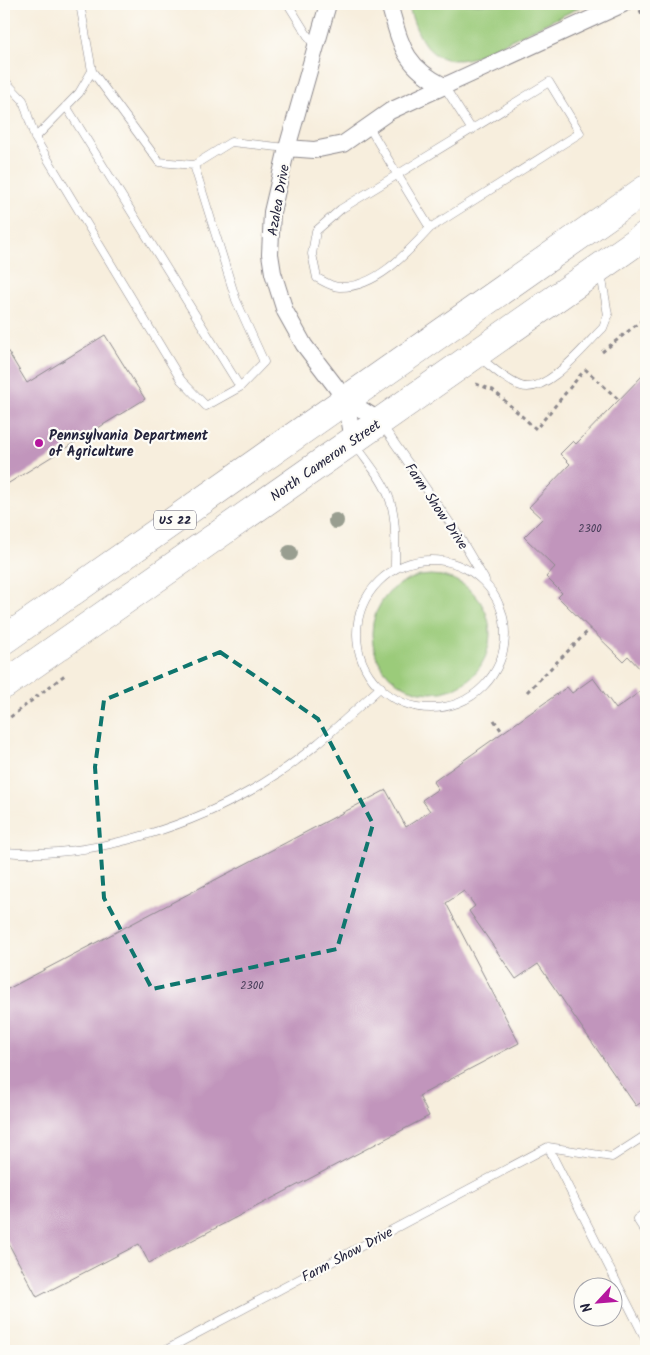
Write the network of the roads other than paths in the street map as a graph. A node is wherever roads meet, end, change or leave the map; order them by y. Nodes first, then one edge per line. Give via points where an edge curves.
1 (80, 4) edge
2 (288, 4) edge
3 (328, 4) edge
4 (389, 4) edge
5 (623, 4) edge
6 (316, 48) junction
7 (92, 70) junction
8 (4, 80) edge
9 (444, 86) junction
10 (66, 106) junction
11 (369, 127) junction
12 (472, 130) junction
13 (35, 138) junction
14 (287, 148) junction
15 (194, 165) junction
16 (398, 175) junction
17 (646, 189) edge
18 (430, 228) junction
19 (646, 235) edge
20 (600, 267) junction
21 (475, 355) junction
22 (240, 387) junction
23 (346, 400) junction
24 (380, 421) junction
25 (353, 440) junction
26 (395, 569) junction
27 (492, 592) junction
28 (4, 640) edge
29 (4, 685) edge
30 (381, 687) junction
31 (4, 852) edge
32 (646, 1135) edge
33 (548, 1147) junction
34 (646, 1212) edge
35 (646, 1234) edge
36 (646, 1340) edge
37 (164, 1351) edge

1 - 7 lane
2 - 6 lane
3 - 6 street, Azalea Drive
4 - 9 street via 400,40 414,68
5 - 9 street
6 - 14 street, Azalea Drive
7 - 10 lane via 79,93
7 - 15 lane via 159,162
8 - 13 lane via 23,100
9 - 11 street via 390,111
9 - 12 lane
10 - 13 lane
10 - 22 lane
11 - 14 street via 343,144 327,149
11 - 16 lane
12 - 16 lane
12 - 18 lane via 549,82 580,133
13 - 22 lane via 181,380 206,406
14 - 15 lane via 231,142
14 - 23 street, Azalea Drive via 271,226 273,272 294,328
15 - 22 lane via 236,300 264,362
16 - 18 lane
16 - 18 lane via 341,209 316,231 312,254 317,278 338,287 368,282 407,253
17 - 23 highway, US 22
19 - 20 highway, North Cameron Street / US 22
20 - 21 highway, North Cameron Street / US 22
20 - 21 lane via 607,322 555,377 538,386 521,386
21 - 24 highway, North Cameron Street / US 22
23 - 24 street, Azalea Drive
23 - 25 street
23 - 28 highway, US 22
24 - 25 highway, North Cameron Street / US 22
24 - 27 lane, Farm Show Drive via 459,536
25 - 26 lane via 390,500
25 - 29 highway, North Cameron Street / US 22
26 - 27 lane via 425,560 456,564 482,580
26 - 30 lane via 373,589 365,602 357,632 363,662
27 - 30 lane via 504,620 505,636 498,666 479,690 452,705 422,707 400,700
30 - 31 lane via 278,775 205,815 121,841 42,852
32 - 33 lane via 612,1157
33 - 36 lane
33 - 37 lane, Farm Show Drive
34 - 35 lane via 637,1219

